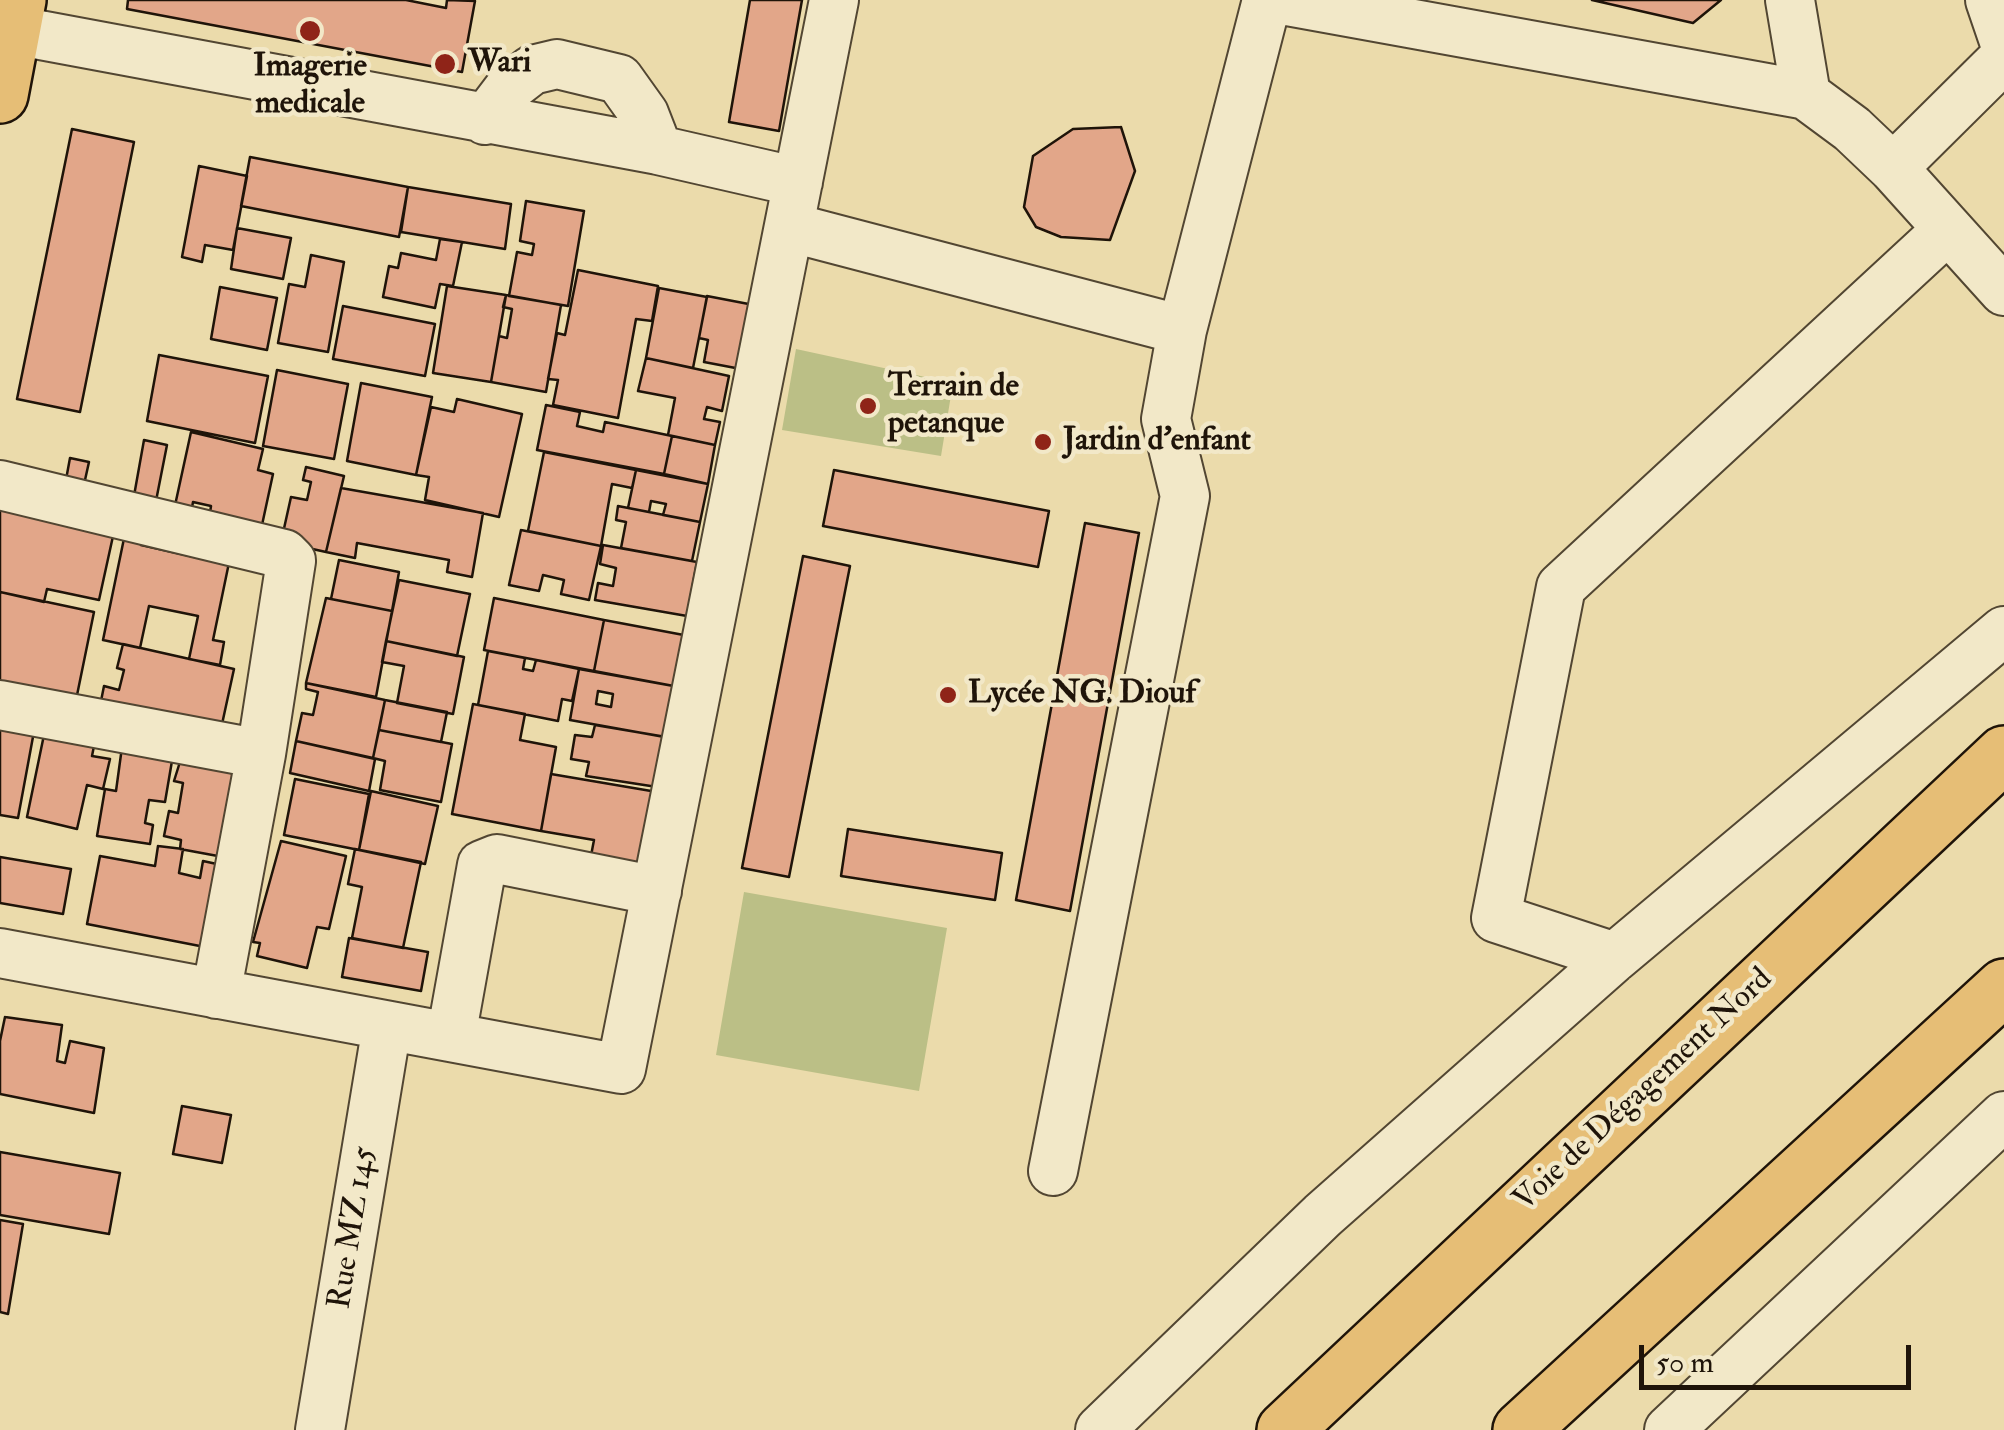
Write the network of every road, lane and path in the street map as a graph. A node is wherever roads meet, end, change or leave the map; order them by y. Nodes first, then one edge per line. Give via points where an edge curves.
1 (834, 0) edge
2 (1267, 0) edge
3 (1281, 0) edge
4 (1790, 0) edge
5 (1990, 0) edge
6 (15, 15) edge
7 (1447, 16) edge
8 (2004, 40) edge
9 (2004, 58) edge
10 (0, 96) edge
11 (1806, 96) junction
12 (485, 120) junction
13 (658, 150) junction
14 (1893, 168) junction
15 (798, 182) junction
16 (790, 228) junction
17 (1948, 230) junction
18 (2004, 291) edge
19 (1182, 330) junction
20 (0, 485) edge
21 (2004, 631) edge
22 (0, 705) edge
23 (262, 754) junction
24 (2004, 754) edge
25 (657, 891) junction
26 (0, 953) edge
27 (1615, 957) junction
28 (2004, 987) edge
29 (216, 994) junction
30 (388, 1026) junction
31 (450, 1038) junction
32 (2004, 1116) edge
33 (1053, 1171) dead end
34 (320, 1430) edge
35 (1100, 1430) edge
36 (1285, 1430) edge
37 (1522, 1430) edge
38 (1669, 1430) edge

1 - 15 street
2 - 19 street
3 - 7 street
4 - 11 street
5 - 8 street
6 - 10 main road
6 - 12 street
7 - 11 street
9 - 14 street
11 - 14 street
12 - 13 street
12 - 13 street via 510,87 532,70 557,64 619,79 644,114
13 - 15 street
14 - 17 street
15 - 16 street
16 - 19 street
16 - 25 street
17 - 18 street
17 - 27 street via 1560,587 1496,918
19 - 33 street via 1166,419 1185,496
20 - 23 street via 288,558 292,566
21 - 27 street
22 - 23 street
23 - 29 street
24 - 36 main road, Voie de Dégagement Nord
25 - 31 street via 497,859 482,865
25 - 31 street via 621,1069
26 - 29 street
27 - 35 street via 1323,1215
28 - 37 main road
29 - 30 street
30 - 31 street
30 - 34 street, Rue MZ 145
32 - 38 street

